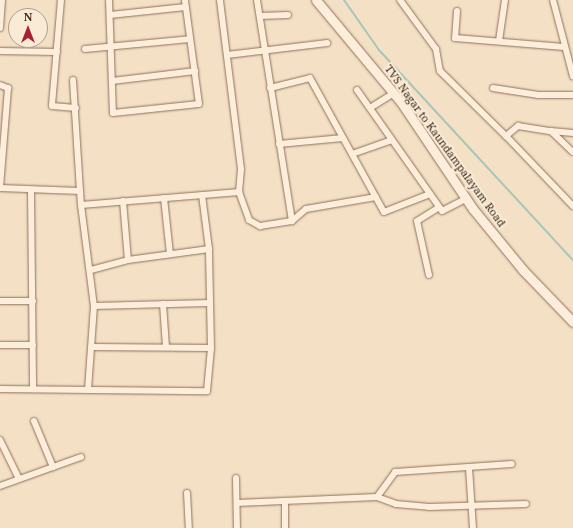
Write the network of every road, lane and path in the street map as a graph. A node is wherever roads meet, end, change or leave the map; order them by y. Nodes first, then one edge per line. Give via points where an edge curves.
1 (2, 0) edge
2 (62, 0) edge
3 (109, 0) edge
4 (185, 0) edge
5 (220, 0) edge
6 (258, 0) edge
7 (316, 0) edge
8 (400, 0) edge
9 (505, 0) edge
10 (553, 0) edge
11 (186, 7) junction
12 (1, 10) edge
13 (457, 11) dead end
14 (110, 15) junction
15 (288, 15) dead end
16 (260, 16) junction
17 (0, 28) edge
18 (190, 39) junction
19 (499, 41) junction
20 (327, 43) dead end
21 (111, 47) junction
22 (564, 47) junction
23 (85, 49) dead end
24 (264, 50) junction
25 (0, 51) edge
26 (57, 52) junction
27 (227, 55) junction
28 (195, 71) junction
29 (573, 76) edge
30 (73, 80) dead end
31 (112, 80) junction
32 (0, 85) edge
33 (270, 88) junction
34 (493, 88) dead end
35 (357, 90) dead end
36 (394, 93) junction
37 (573, 95) edge
38 (76, 108) junction
39 (370, 108) junction
40 (551, 131) junction
41 (573, 133) edge
42 (506, 136) junction
43 (343, 138) junction
44 (392, 140) junction
45 (279, 144) junction
46 (573, 152) edge
47 (352, 154) junction
48 (0, 188) edge
49 (80, 190) junction
50 (31, 192) junction
51 (239, 192) junction
52 (430, 194) junction
53 (202, 195) junction
54 (376, 197) junction
55 (164, 198) junction
56 (466, 199) junction
57 (122, 202) junction
58 (81, 205) junction
59 (573, 206) edge
60 (439, 207) junction
61 (292, 221) junction
62 (209, 249) junction
63 (170, 254) junction
64 (128, 260) junction
65 (91, 270) junction
66 (429, 275) dead end
67 (0, 300) edge
68 (33, 302) junction
69 (209, 303) junction
70 (163, 304) junction
71 (94, 306) junction
72 (573, 322) edge
73 (0, 345) edge
74 (33, 345) junction
75 (92, 347) junction
76 (166, 347) junction
77 (211, 348) junction
78 (0, 389) edge
79 (33, 390) junction
80 (88, 390) junction
81 (34, 421) dead end
82 (0, 440) edge
83 (81, 457) dead end
84 (512, 464) dead end
85 (54, 467) junction
86 (469, 468) junction
87 (236, 478) dead end
88 (19, 479) junction
89 (0, 486) edge
90 (187, 493) dead end
91 (377, 498) junction
92 (285, 501) junction
93 (237, 503) junction
94 (526, 504) dead end
95 (472, 507) junction
96 (189, 528) edge
97 (237, 528) edge
98 (285, 528) edge
99 (473, 528) edge

1 - 12 street
2 - 26 street
3 - 14 street
4 - 11 street
5 - 27 street
6 - 16 street
7 - 36 street, TVS Nagar to Kaundampalayam Road
8 - 42 street via 436,49 440,71
9 - 19 street
10 - 22 street
11 - 14 street
11 - 18 street
12 - 17 street
13 - 19 street via 454,38
14 - 21 street
15 - 16 street
16 - 24 street
18 - 21 street
18 - 28 street
19 - 22 street
20 - 24 street
21 - 23 street
21 - 31 street
22 - 29 street
24 - 27 street
24 - 33 street
25 - 26 street
26 - 38 street via 52,106
27 - 51 street via 241,169
28 - 31 street
28 - 31 street via 199,104 113,113
30 - 38 street
32 - 48 street via 8,88
33 - 43 street via 310,78
33 - 45 street
34 - 37 street via 538,95
35 - 39 street
36 - 39 street
36 - 56 street, TVS Nagar to Kaundampalayam Road
38 - 49 street
39 - 44 street
40 - 41 street
40 - 42 street via 518,126
40 - 46 street
42 - 59 street
43 - 45 street
43 - 47 street
44 - 47 street
44 - 52 street
45 - 61 street
47 - 54 street
48 - 50 street
49 - 50 street
49 - 58 street
50 - 68 street
51 - 53 street
51 - 61 street via 245,215 254,225
52 - 54 street via 384,212
52 - 60 street
53 - 55 street
53 - 62 street
54 - 61 street via 306,209
55 - 57 street
55 - 63 street
56 - 60 street via 442,211
56 - 72 street, TVS Nagar to Kaundampalayam Road via 523,270
57 - 58 street
57 - 64 street
58 - 65 street
60 - 66 street via 416,221
62 - 63 street
62 - 69 street
63 - 64 street
64 - 65 street
65 - 71 street
67 - 68 street
68 - 74 street
69 - 70 street
69 - 77 street
70 - 71 street
70 - 76 street
71 - 75 street
73 - 74 street
74 - 79 street
75 - 76 street
75 - 80 street
76 - 77 street
77 - 80 street via 207,391
78 - 79 street
79 - 80 street
81 - 85 street
82 - 88 street
83 - 85 street
84 - 86 street
85 - 88 street
86 - 91 street via 395,472
86 - 95 street
87 - 93 street
88 - 89 street
90 - 96 street
91 - 92 street
91 - 95 street via 396,504
92 - 93 street
92 - 98 street
93 - 97 street
94 - 95 street
95 - 99 street

